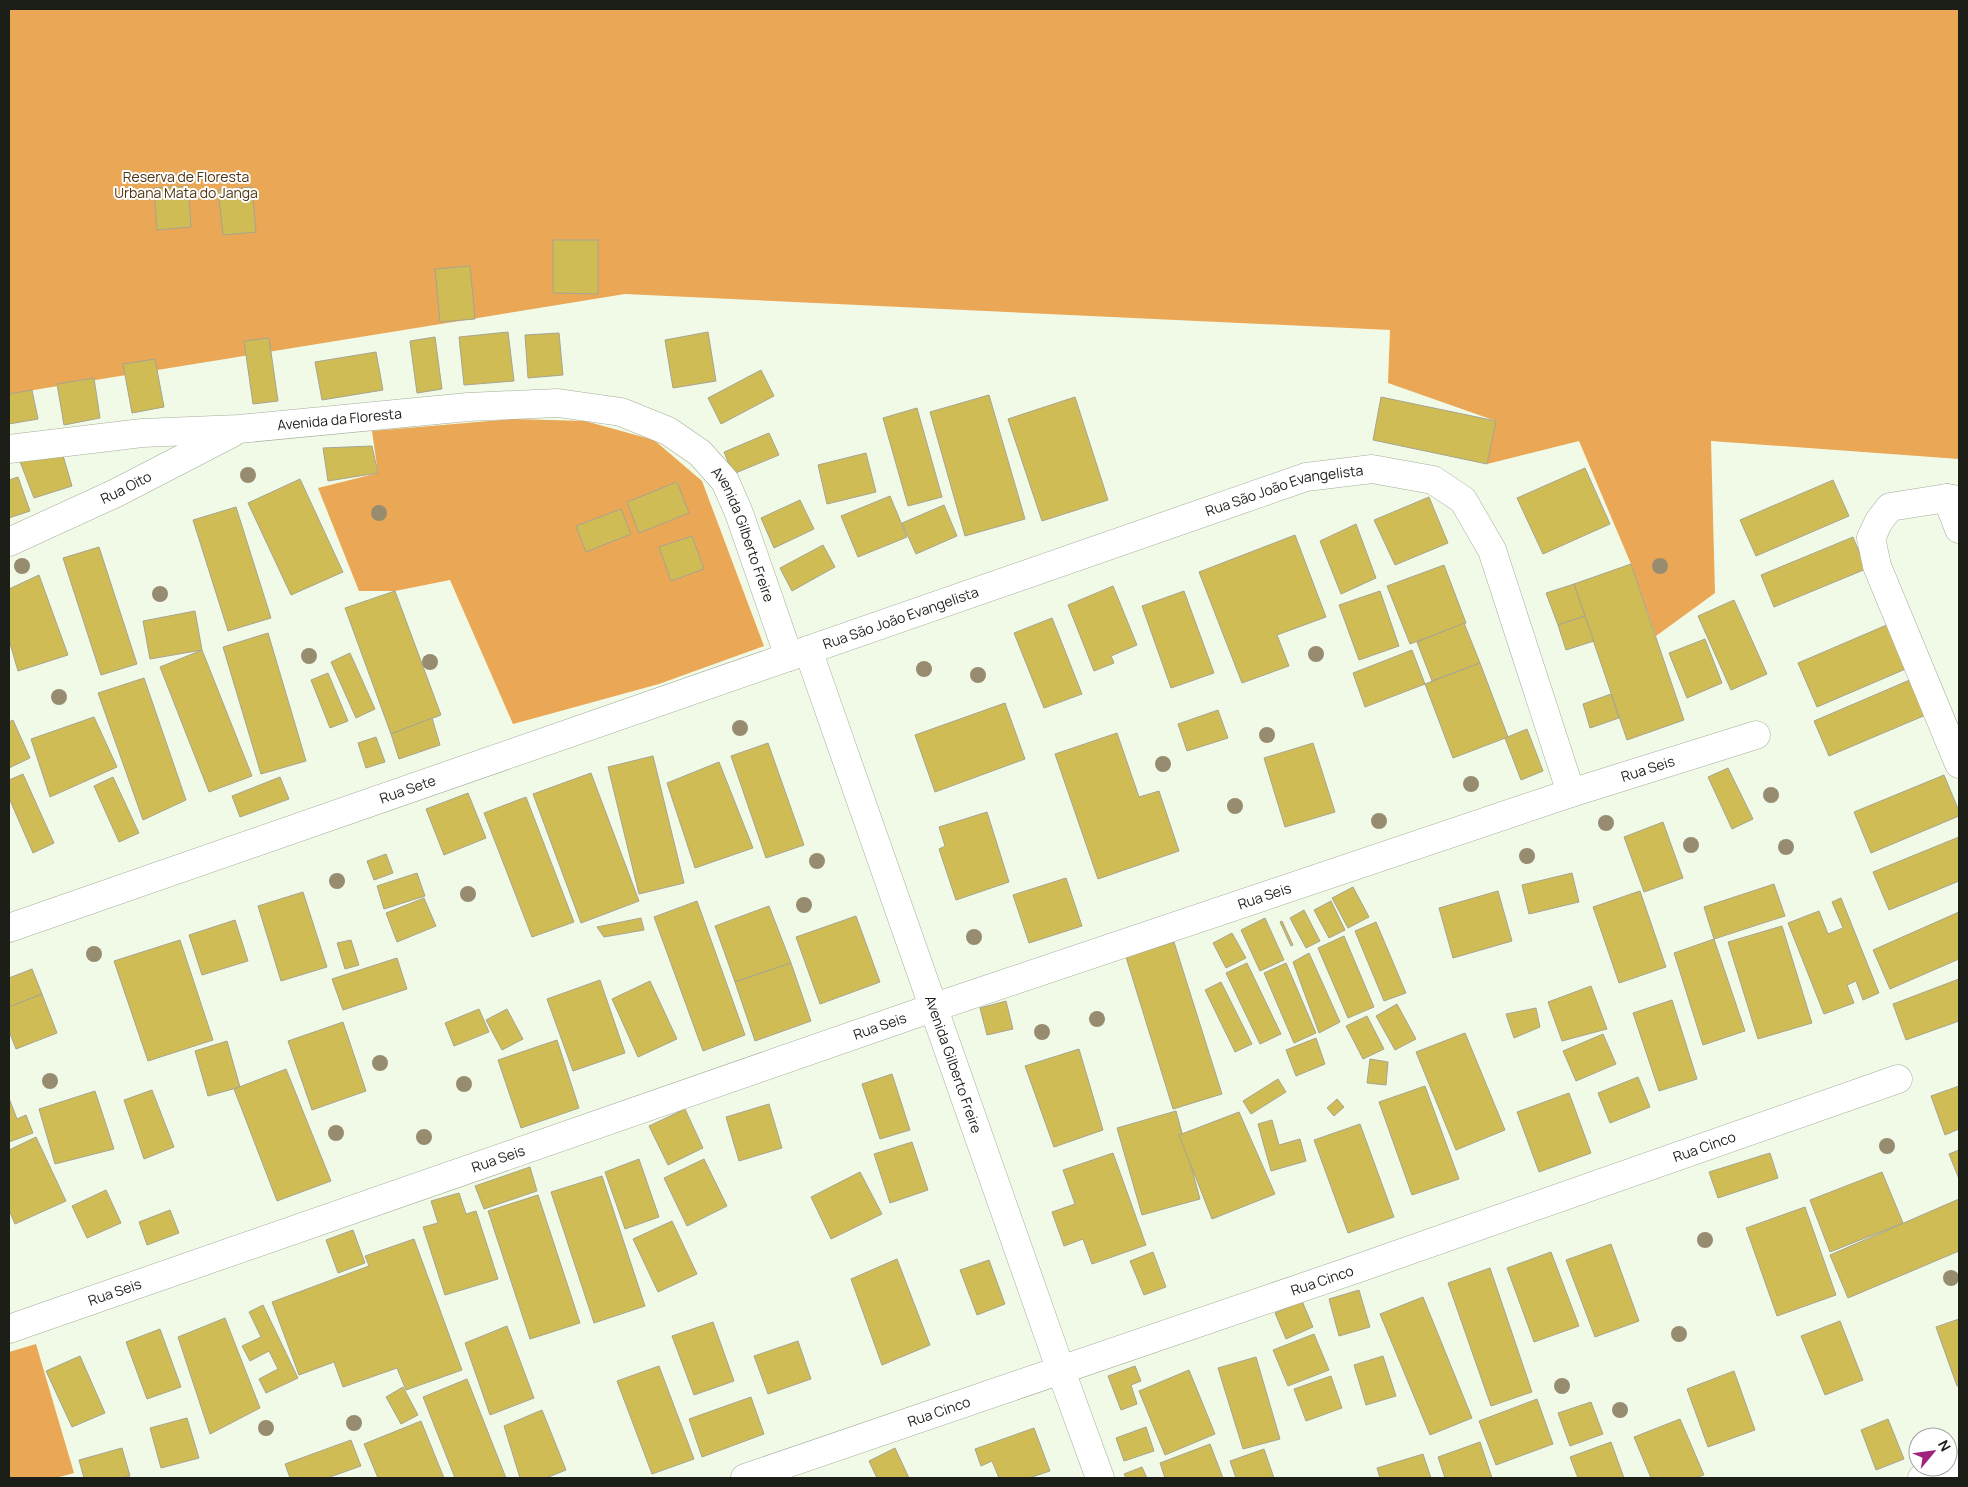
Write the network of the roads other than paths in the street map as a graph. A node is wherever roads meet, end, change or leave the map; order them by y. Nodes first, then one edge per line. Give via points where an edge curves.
1 (239, 429) junction
2 (668, 431) joint
3 (9, 449) edge
4 (1953, 499) edge
5 (1959, 529) edge
6 (9, 542) edge
7 (798, 653) junction
8 (1756, 735) dead end
9 (1959, 764) edge
10 (1570, 793) junction
11 (9, 928) edge
12 (934, 1007) junction
13 (1898, 1079) dead end
14 (9, 1328) edge
15 (1061, 1370) junction
16 (1959, 1466) edge
17 (745, 1478) edge
18 (1100, 1478) edge
19 (1922, 1478) edge

1 - 2 street, Avenida da Floresta via 468,407 558,404 621,412
1 - 3 street, Avenida da Floresta via 142,433
1 - 6 street, Rua Oito via 116,493
2 - 7 street, Avenida Gilberto Freire via 700,453 725,481
4 - 5 street
4 - 9 street via 1890,507 1871,538 1877,566
7 - 10 street, Rua São João Evangelista via 1306,477 1372,469 1433,480 1463,500 1492,550
7 - 11 street, Rua Sete
7 - 12 street, Avenida Gilberto Freire
8 - 10 street, Rua Seis
10 - 12 street, Rua Seis
12 - 14 street, Rua Seis
12 - 15 street, Avenida Gilberto Freire
13 - 15 street, Rua Cinco
15 - 17 street, Rua Cinco
15 - 18 street, Avenida Gilberto Freire
16 - 19 street

